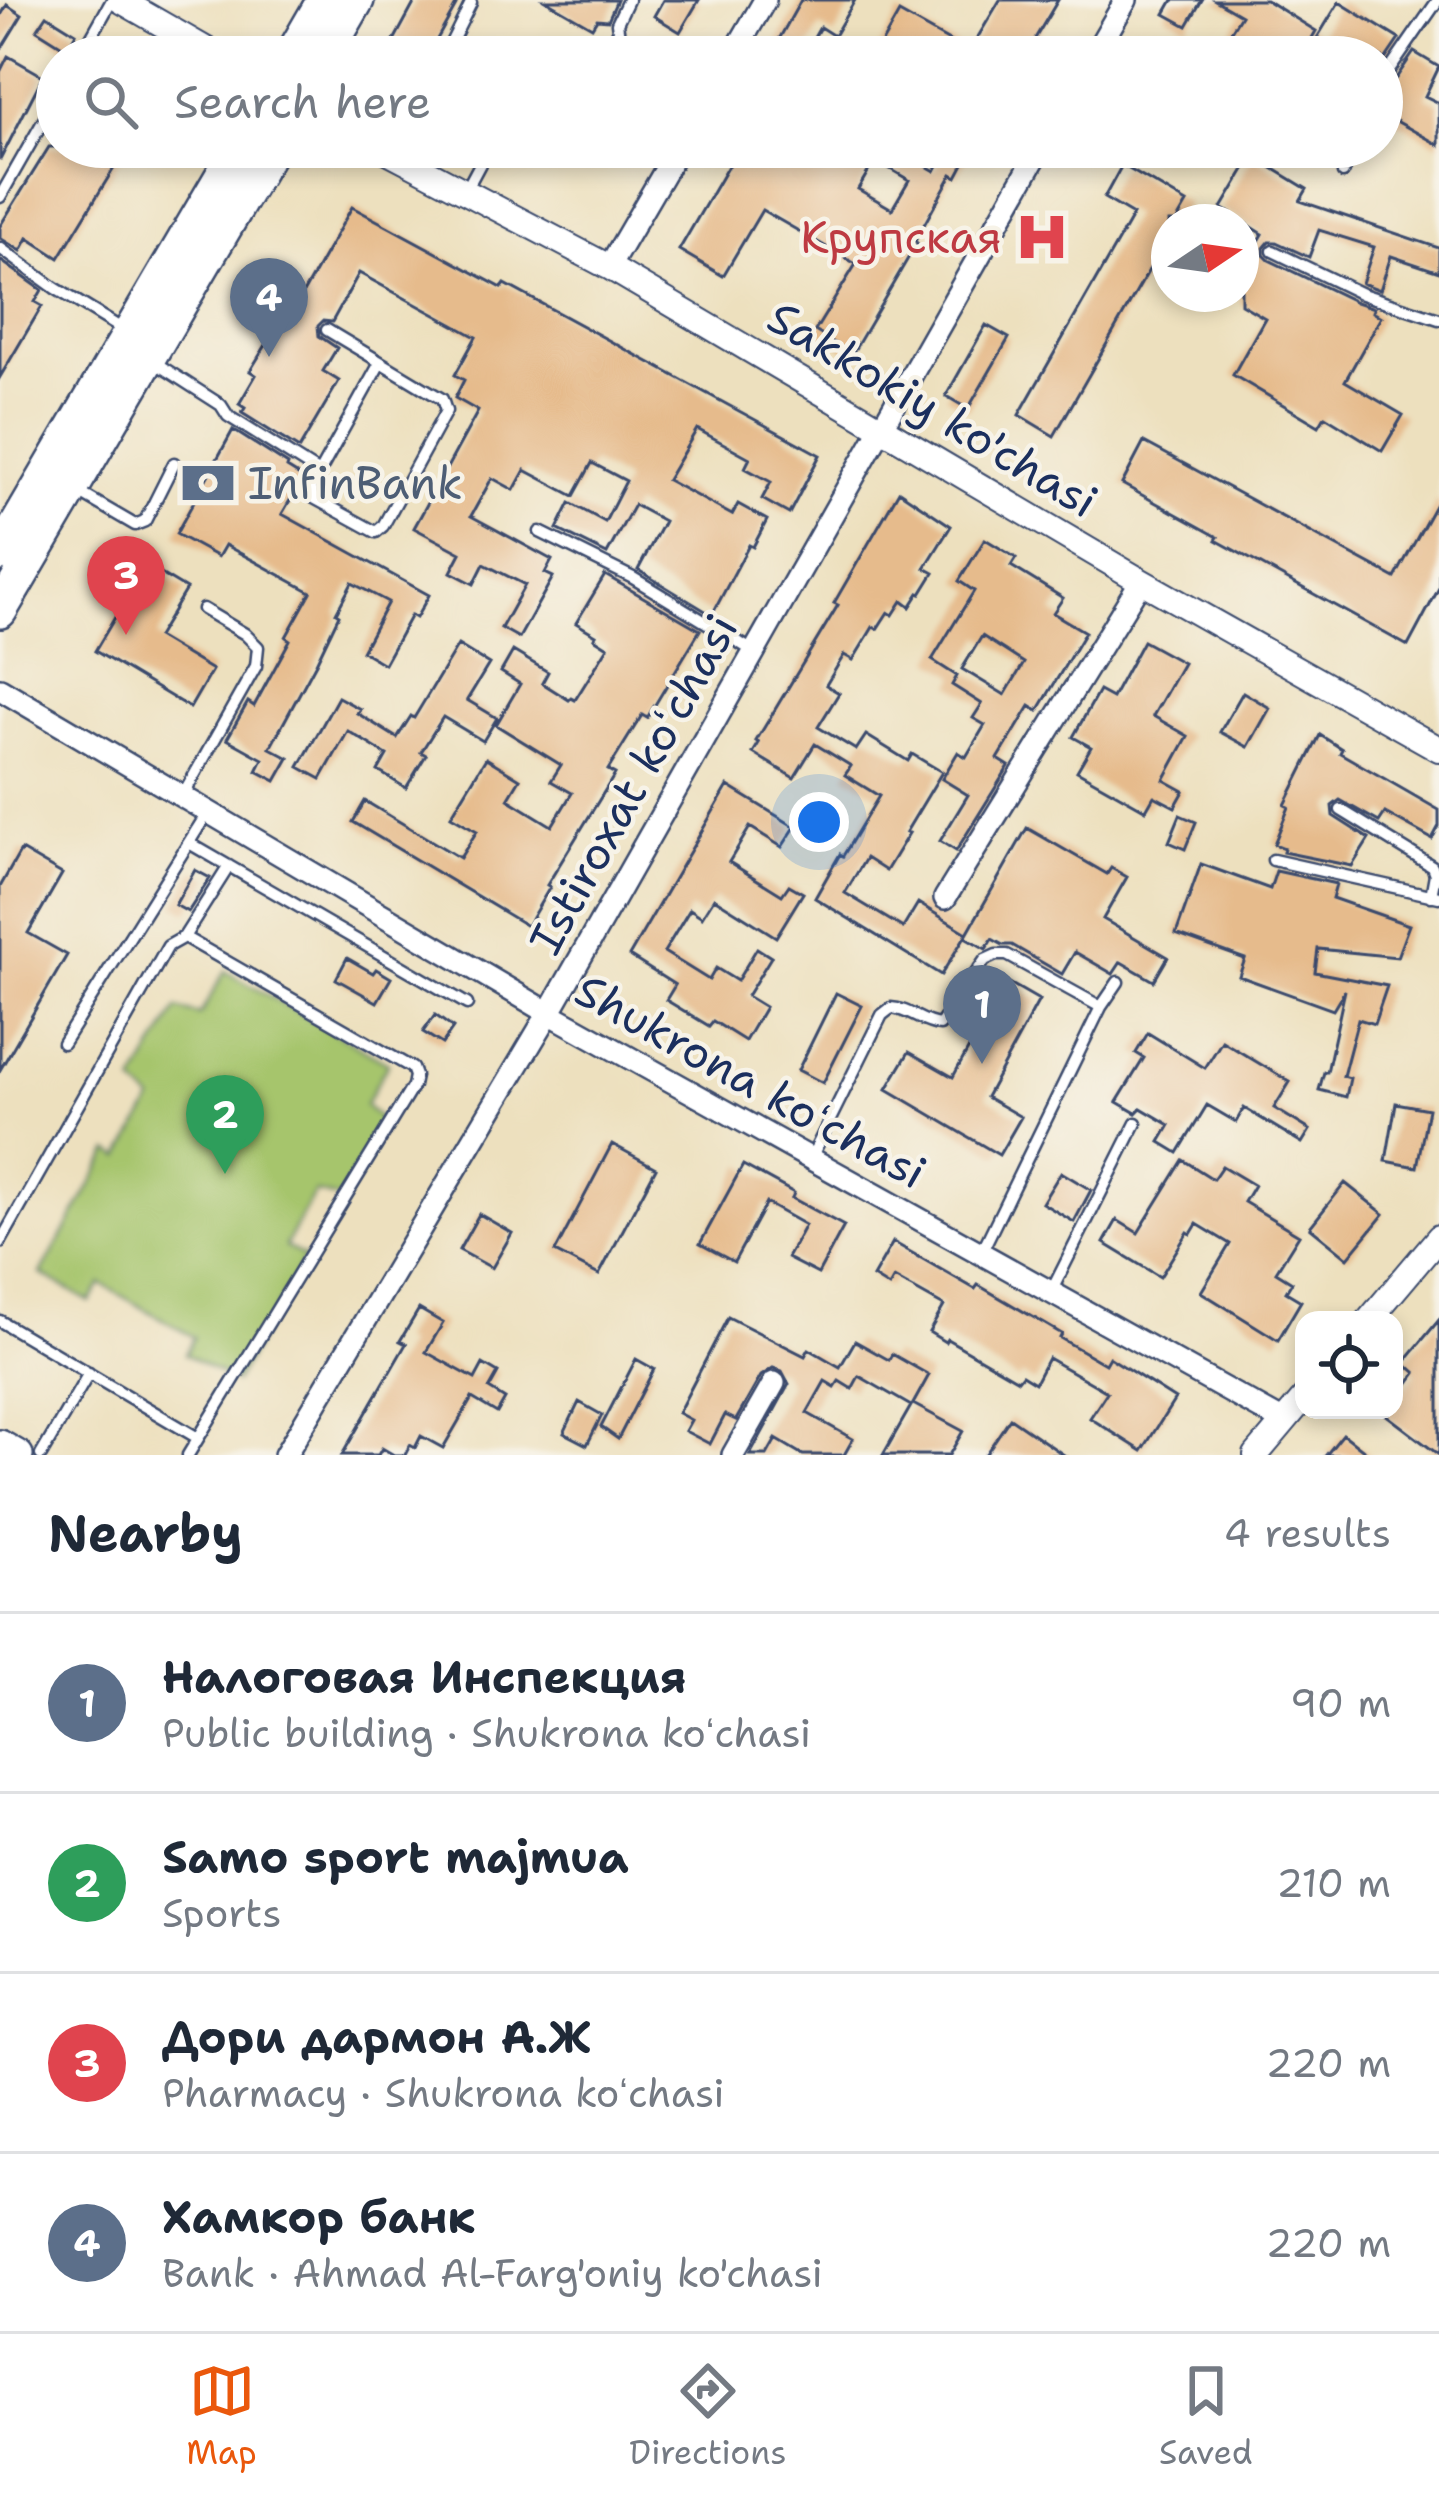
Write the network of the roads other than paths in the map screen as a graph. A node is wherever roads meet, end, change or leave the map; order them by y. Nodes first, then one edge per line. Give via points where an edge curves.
1 (116, 0) edge
2 (324, 0) edge
3 (357, 0) edge
4 (628, 0) edge
5 (766, 0) edge
6 (1126, 0) edge
7 (1438, 0) edge
8 (471, 3) dead end
9 (93, 36) edge
10 (181, 36) edge
11 (303, 36) edge
12 (337, 36) edge
13 (454, 36) edge
14 (620, 36) edge
15 (745, 36) edge
16 (1105, 36) edge
17 (1403, 51) edge
18 (36, 133) edge
19 (228, 168) edge
20 (258, 168) edge
21 (419, 168) edge
22 (478, 168) edge
23 (667, 168) edge
24 (1029, 168) edge
25 (1345, 168) edge
26 (1343, 173) dead end
27 (465, 193) junction
28 (0, 196) edge
29 (0, 248) edge
30 (1273, 251) dead end
31 (609, 266) junction
32 (1439, 319) edge
33 (326, 330) dead end
34 (139, 346) junction
35 (380, 363) junction
36 (881, 427) junction
37 (174, 463) dead end
38 (319, 473) junction
39 (72, 488) junction
40 (540, 532) dead end
41 (0, 554) edge
42 (1141, 581) junction
43 (203, 609) dead end
44 (0, 611) edge
45 (753, 651) junction
46 (0, 689) edge
47 (1439, 749) edge
48 (182, 797) junction
49 (1341, 810) dead end
50 (208, 812) junction
51 (189, 843) junction
52 (1273, 860) dead end
53 (229, 866) junction
54 (1435, 897) edge
55 (945, 898) dead end
56 (184, 937) junction
57 (1118, 982) dead end
58 (466, 1004) dead end
59 (1101, 1006) junction
60 (549, 1012) junction
61 (63, 1043) dead end
62 (1136, 1123) dead end
63 (811, 1158) junction
64 (1439, 1237) edge
65 (0, 1243) edge
66 (981, 1253) junction
67 (1051, 1292) junction
68 (1377, 1311) edge
69 (0, 1321) edge
70 (89, 1373) junction
71 (774, 1383) dead end
72 (1295, 1409) edge
73 (1284, 1422) junction
74 (198, 1438) junction
75 (0, 1444) edge
76 (20, 1455) edge
77 (41, 1455) edge
78 (188, 1455) edge
79 (285, 1455) edge
80 (733, 1455) edge
81 (1256, 1455) edge

1 - 9 lane
1 - 10 street
2 - 11 main road
3 - 12 main road
4 - 14 lane
5 - 15 street
6 - 16 street
7 - 17 lane
8 - 13 lane
18 - 28 lane
19 - 34 main road
20 - 34 main road
21 - 27 street, Sakkokiy ko'chasi
22 - 27 lane
23 - 31 street
24 - 36 street, Istiroxat koʻchasi
25 - 26 lane
27 - 31 street, Sakkokiy ko'chasi
29 - 34 lane
30 - 32 lane
31 - 36 street, Sakkokiy ko'chasi
33 - 35 lane
34 - 38 lane
34 - 39 main road
34 - 41 main road
35 - 38 lane
35 - 38 lane via 442,399 446,411 383,526 376,532 314,498
36 - 42 street, Sakkokiy ko'chasi
36 - 45 street, Istiroxat koʻchasi
37 - 39 lane via 145,521 135,525
39 - 44 main road
40 - 45 lane
42 - 47 street, Sakkokiy ko'chasi
42 - 55 street
43 - 48 lane via 258,647 256,666
45 - 60 street, Istiroxat koʻchasi
46 - 48 street, Shukrona koʻchasi
48 - 50 street, Shukrona koʻchasi
49 - 54 lane via 1432,866
50 - 51 lane
50 - 60 street, Shukrona koʻchasi
51 - 53 lane
51 - 61 lane
52 - 54 lane
53 - 56 lane
53 - 58 lane
56 - 65 lane via 168,946
56 - 74 lane via 415,1076
57 - 59 lane
59 - 63 lane via 995,955 940,1025 891,1008
59 - 66 lane
60 - 63 street, Shukrona koʻchasi
60 - 79 street, Istiroxat koʻchasi
62 - 67 lane
63 - 66 street, Shukrona koʻchasi
64 - 68 street
66 - 67 street, Shukrona koʻchasi
67 - 73 street, Shukrona koʻchasi
69 - 70 lane
70 - 74 lane
70 - 77 lane
71 - 80 street
72 - 73 street
73 - 81 street
74 - 78 lane
75 - 76 main road

